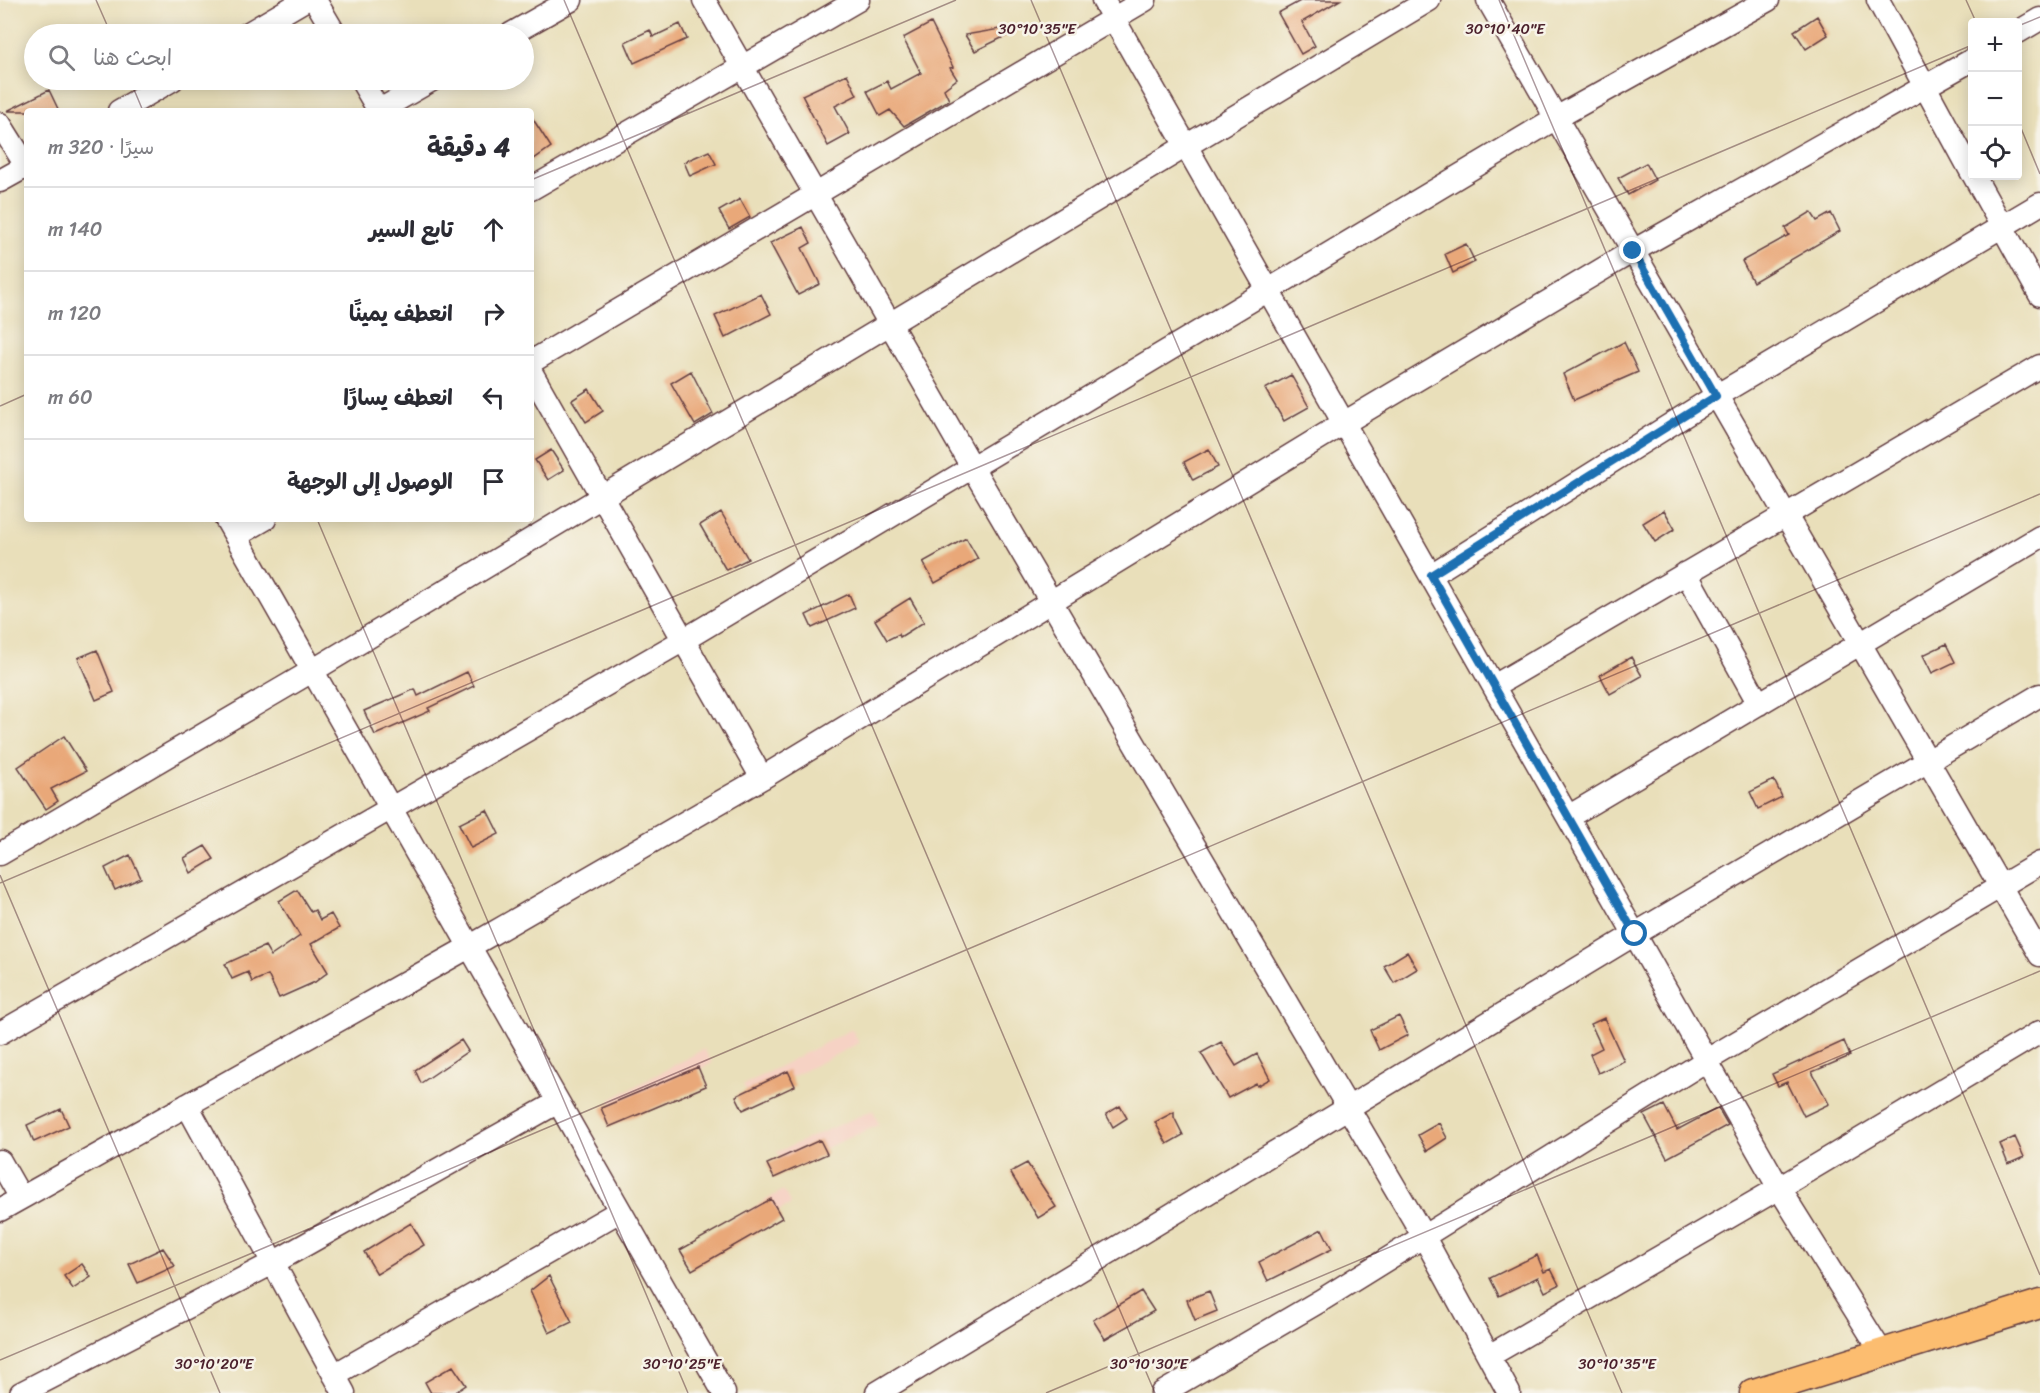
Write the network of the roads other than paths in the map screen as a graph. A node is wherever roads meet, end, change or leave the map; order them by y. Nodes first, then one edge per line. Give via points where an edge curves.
1 (305, 0) edge
2 (315, 0) edge
3 (571, 0) edge
4 (704, 0) edge
5 (858, 0) edge
6 (1145, 0) edge
7 (1429, 0) edge
8 (1488, 0) edge
9 (1768, 0) edge
10 (1878, 0) edge
11 (1108, 9) edge
12 (2040, 19) edge
13 (264, 24) edge
14 (329, 24) edge
15 (529, 24) edge
16 (2022, 30) edge
17 (1968, 62) edge
18 (742, 67) junction
19 (1926, 88) junction
20 (155, 90) edge
21 (367, 90) edge
22 (415, 90) edge
23 (124, 108) edge
24 (377, 108) edge
25 (384, 108) edge
26 (1556, 118) junction
27 (0, 124) edge
28 (1185, 145) junction
29 (24, 161) edge
30 (1968, 165) edge
31 (24, 168) edge
32 (1976, 180) edge
33 (0, 181) edge
34 (534, 187) edge
35 (818, 194) junction
36 (2040, 204) edge
37 (2002, 226) junction
38 (1633, 251) junction
39 (1268, 290) junction
40 (2040, 295) edge
41 (891, 322) junction
42 (534, 360) edge
43 (2040, 366) edge
44 (534, 377) edge
45 (1716, 396) junction
46 (1344, 423) junction
47 (972, 467) junction
48 (601, 497) junction
49 (1786, 515) junction
50 (254, 522) edge
51 (231, 528) edge
52 (2040, 537) edge
53 (1686, 573) junction
54 (1431, 575) junction
55 (1051, 601) junction
56 (682, 641) junction
57 (1861, 644) junction
58 (312, 671) junction
59 (1494, 686) junction
60 (2040, 695) edge
61 (1760, 704) junction
62 (1928, 761) junction
63 (762, 778) junction
64 (389, 807) junction
65 (1568, 817) junction
66 (0, 854) edge
67 (2040, 863) edge
68 (2001, 886) junction
69 (1635, 934) junction
70 (469, 947) junction
71 (2040, 955) edge
72 (0, 1032) edge
73 (2040, 1032) edge
74 (1707, 1060) junction
75 (558, 1102) junction
76 (187, 1105) junction
77 (1348, 1107) junction
78 (0, 1161) edge
79 (1779, 1188) junction
80 (21, 1198) junction
81 (0, 1210) edge
82 (620, 1211) junction
83 (1424, 1237) junction
84 (273, 1263) junction
85 (2040, 1304) edge
86 (1882, 1353) junction
87 (1489, 1356) junction
88 (339, 1384) edge
89 (1810, 1385) edge
90 (21, 1393) edge
91 (724, 1393) edge
92 (877, 1393) edge
93 (1162, 1393) edge
94 (1509, 1393) edge
95 (1754, 1393) edge

1 - 13 street
2 - 14 street
3 - 15 street
4 - 18 street
5 - 18 street
6 - 11 street
7 - 28 street
8 - 26 street
9 - 26 street
10 - 19 street
11 - 28 street
11 - 35 street
12 - 16 street
17 - 19 street
18 - 34 street
18 - 35 street
19 - 30 street
19 - 38 street
20 - 23 street
21 - 24 street
22 - 25 street
26 - 38 street
26 - 39 street
27 - 29 street
28 - 39 street
28 - 41 street
31 - 33 street
32 - 37 street
35 - 41 street
35 - 42 street
36 - 37 street
37 - 40 street
37 - 45 street
38 - 45 street
38 - 46 street
39 - 46 street
39 - 47 street
41 - 47 street
41 - 48 street
43 - 49 street
44 - 48 street
45 - 49 street
45 - 54 street
46 - 54 street
46 - 55 street
47 - 55 street
47 - 56 street
48 - 56 street
48 - 58 street
49 - 53 street
49 - 57 street
50 - 51 street
51 - 58 street
52 - 57 street
53 - 59 street
53 - 61 street
54 - 59 street
55 - 63 street
55 - 77 street
56 - 63 street
56 - 64 street
57 - 61 street
57 - 62 street
58 - 64 street
58 - 66 street
59 - 65 street
60 - 62 street
61 - 65 street
62 - 68 street
62 - 69 street
63 - 70 street
64 - 70 street
64 - 72 street
65 - 69 street
67 - 68 street
68 - 71 street
68 - 74 street
69 - 74 street
69 - 77 street
70 - 75 street
70 - 76 street
73 - 79 street
74 - 79 street
74 - 83 street
75 - 82 street
75 - 84 street
76 - 80 street
76 - 84 street
77 - 83 street
77 - 92 street
78 - 80 street
79 - 86 street
79 - 87 street
80 - 81 street
82 - 88 street
82 - 91 street
83 - 87 street
83 - 93 street
84 - 88 street
84 - 90 street
85 - 86 main road
86 - 89 main road
87 - 94 street
89 - 95 main road

